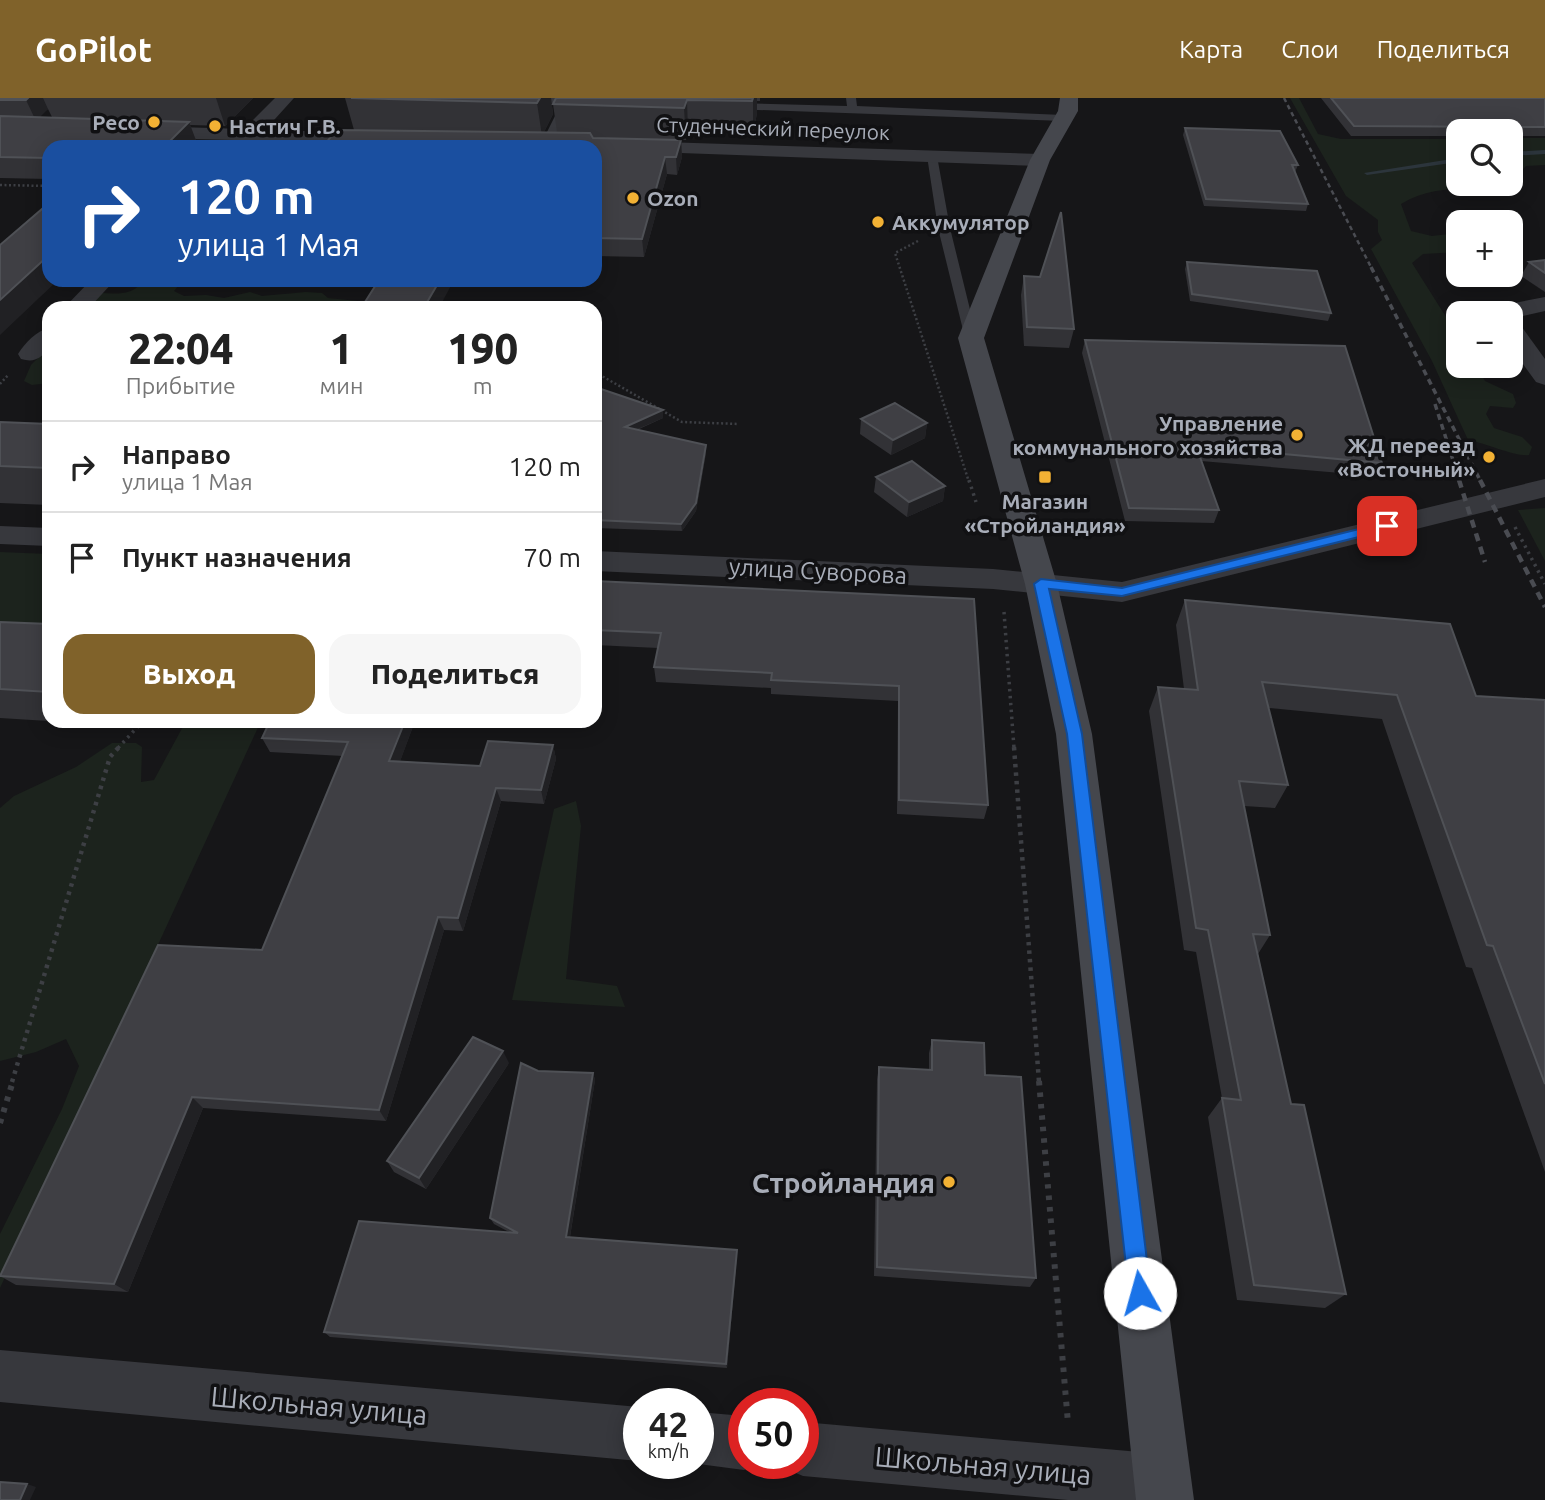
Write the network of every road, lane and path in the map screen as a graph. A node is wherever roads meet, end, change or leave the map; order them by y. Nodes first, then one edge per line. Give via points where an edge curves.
1 (285, 98) edge
2 (517, 100) edge
3 (568, 100) edge
4 (581, 102) edge
5 (852, 104) edge
6 (716, 106) dead end
7 (1066, 108) edge
8 (130, 132) edge
9 (231, 140) edge
10 (245, 140) edge
11 (542, 140) edge
12 (611, 146) edge
13 (932, 156) junction
14 (1040, 160) junction
15 (0, 185) edge
16 (42, 186) edge
17 (944, 228) junction
18 (97, 287) edge
19 (83, 301) edge
20 (1545, 304) edge
21 (1523, 309) edge
22 (971, 338) junction
23 (42, 342) edge
24 (1523, 346) edge
25 (30, 354) dead end
26 (602, 376) edge
27 (1545, 377) edge
28 (739, 424) dead end
29 (1545, 488) edge
30 (1500, 498) junction
31 (979, 510) dead end
32 (0, 535) edge
33 (42, 537) edge
34 (602, 561) edge
35 (1021, 582) junction
36 (1545, 584) edge
37 (137, 728) edge
38 (0, 1123) edge
39 (0, 1376) edge
40 (623, 1433) edge
41 (819, 1450) edge
42 (1072, 1473) junction
43 (1164, 1490) edge

1 - 10 street
2 - 3 lane
3 - 4 lane
3 - 11 lane
5 - 6 lane
5 - 7 lane via 988,112
7 - 14 main road
8 - 9 street
12 - 13 street, Студенческий переулок
13 - 14 street, Студенческий переулок
13 - 17 lane
14 - 22 main road
15 - 16 path
17 - 22 lane
17 - 31 path via 895,253
18 - 19 street
20 - 21 street
22 - 35 main road
23 - 25 street
24 - 27 street
26 - 28 path via 682,422
29 - 30 street, улица Суворова
30 - 35 street, улица Суворова via 1122,592
30 - 36 path
32 - 33 street
34 - 35 street, улица Суворова
35 - 42 path via 1030,979
35 - 43 main road via 1074,734
37 - 38 path via 110,757
39 - 40 street, Школьная улица
41 - 42 street, Школьная улица
42 - 43 street, Школьная улица

